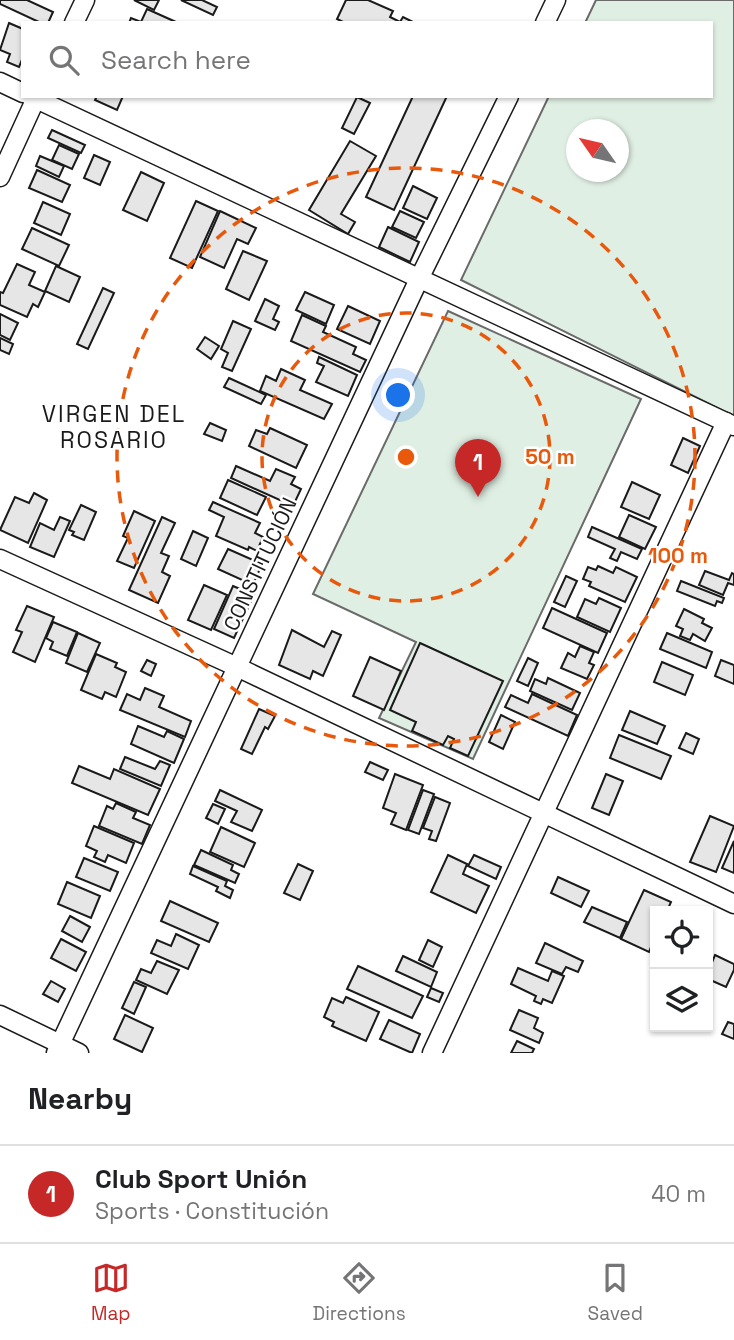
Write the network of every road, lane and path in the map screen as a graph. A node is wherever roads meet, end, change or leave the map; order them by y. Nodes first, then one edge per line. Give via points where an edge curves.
1 (85, 0) edge
2 (556, 0) edge
3 (75, 21) edge
4 (546, 21) edge
5 (0, 82) edge
6 (21, 91) edge
7 (30, 98) edge
8 (35, 98) edge
9 (508, 98) edge
10 (0, 177) edge
11 (419, 279) junction
12 (730, 424) edge
13 (0, 559) edge
14 (237, 667) junction
15 (544, 812) junction
16 (734, 904) edge
17 (0, 1015) edge
18 (58, 1048) edge
19 (79, 1053) edge
20 (432, 1053) edge

1 - 3 street
2 - 4 street
5 - 6 street
7 - 10 street
8 - 11 street
9 - 11 street, CONSTITUCIÓN
11 - 12 street
11 - 14 street, CONSTITUCIÓN
12 - 15 street
13 - 14 street
14 - 15 street
14 - 18 street, CONSTITUCIÓN
15 - 16 street
15 - 20 street
17 - 18 street
18 - 19 street

